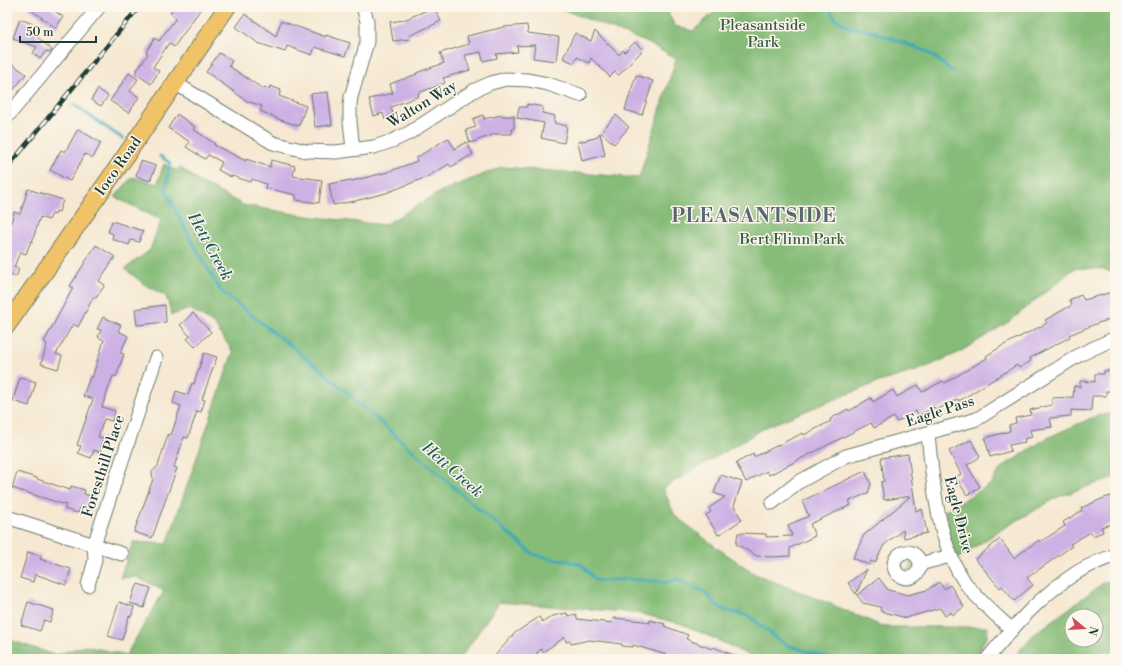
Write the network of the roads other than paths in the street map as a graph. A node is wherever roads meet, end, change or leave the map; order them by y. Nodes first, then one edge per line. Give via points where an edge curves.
1 (99, 7) edge
2 (227, 7) edge
3 (364, 7) edge
4 (175, 83) junction
5 (580, 95) dead end
6 (7, 117) edge
7 (353, 149) junction
8 (7, 325) edge
9 (1115, 341) edge
10 (156, 358) dead end
11 (928, 434) junction
12 (772, 503) dead end
13 (7, 517) edge
14 (94, 545) junction
15 (122, 554) dead end
16 (1115, 555) edge
17 (950, 556) junction
18 (920, 564) dead end
19 (88, 585) dead end
20 (1012, 630) junction
21 (987, 659) edge

1 - 6 street
2 - 4 main road, Ioco Road
3 - 7 street via 367,42 350,106
4 - 7 street, Walton Way via 273,143 306,150 336,152
4 - 8 main road, Ioco Road
5 - 7 street, Walton Way via 548,84 506,79 475,90 409,133 392,141
9 - 11 street, Eagle Pass via 1111,340 1079,355 977,419
10 - 14 street, Foresthill Place
11 - 12 street, Eagle Pass via 846,456 797,483
11 - 17 street, Eagle Drive via 933,489
13 - 14 street
14 - 15 street
14 - 19 street, Foresthill Place via 95,560
16 - 20 street via 1075,574 1045,597
17 - 18 street
17 - 20 street, Eagle Drive via 967,585
20 - 21 street

